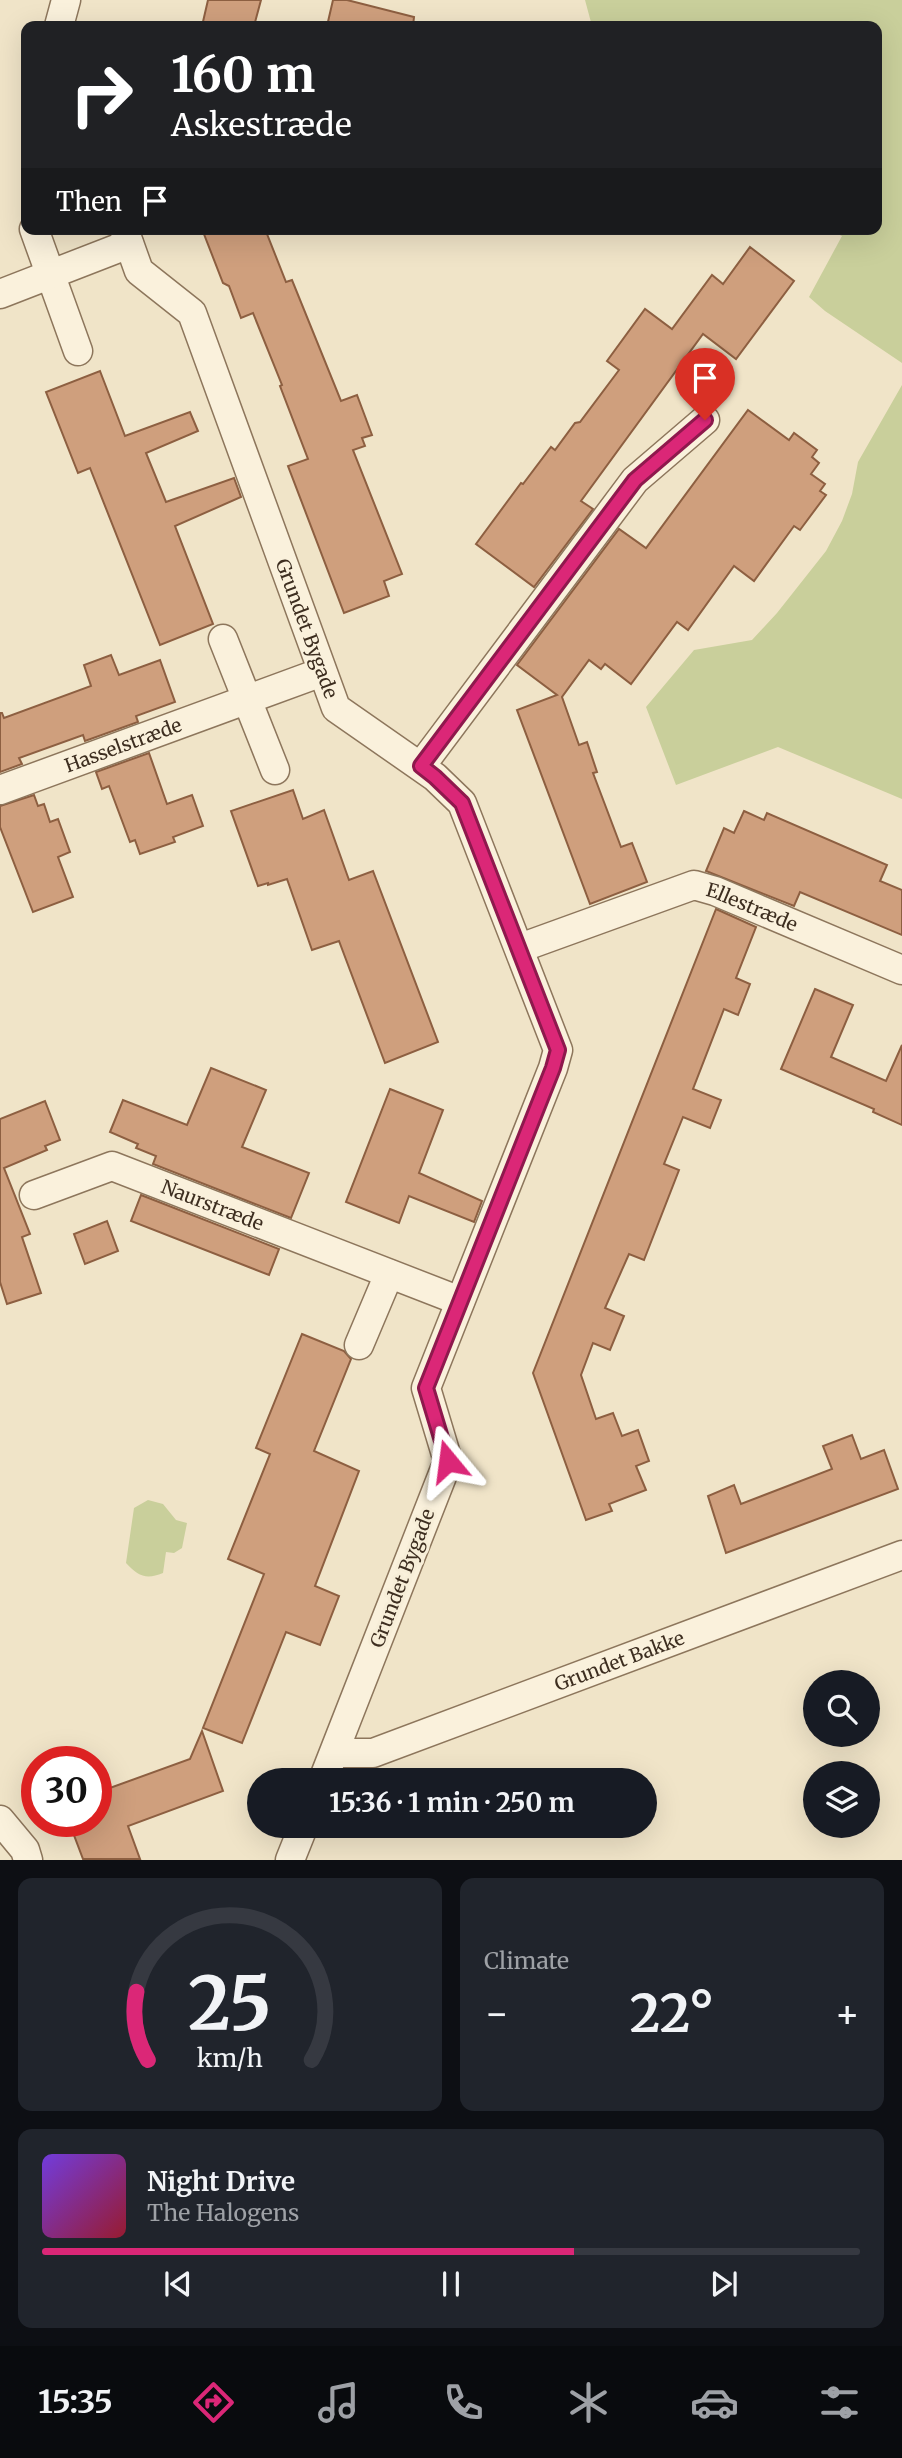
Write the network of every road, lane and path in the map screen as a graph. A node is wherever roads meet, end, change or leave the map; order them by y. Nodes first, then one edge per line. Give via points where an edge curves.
1 (66, 0) edge
2 (60, 21) edge
3 (36, 235) edge
4 (126, 237) edge
5 (51, 275) junction
6 (0, 294) edge
7 (78, 351) dead end
8 (705, 420) dead end
9 (223, 639) dead end
10 (322, 672) junction
11 (247, 699) junction
12 (421, 766) junction
13 (275, 770) dead end
14 (0, 790) edge
15 (520, 948) junction
16 (902, 970) edge
17 (34, 1195) dead end
18 (390, 1274) junction
19 (460, 1301) junction
20 (359, 1345) dead end
21 (902, 1555) edge
22 (335, 1753) junction
23 (328, 1768) edge
24 (0, 1820) edge
25 (299, 1838) edge
26 (28, 1860) edge
27 (290, 1860) edge

1 - 2 street
3 - 5 street
4 - 5 street
4 - 10 street, Grundet Bygade via 139,271 192,313
5 - 6 street
5 - 7 street
8 - 12 street via 635,480
9 - 11 street
10 - 11 street, Hasselstræde
10 - 12 street, Grundet Bygade via 336,708
11 - 13 street
11 - 14 street, Hasselstræde
12 - 15 street, Grundet Bygade via 462,803
15 - 16 street, Ellestræde via 694,885
15 - 19 street, Grundet Bygade via 558,1050
17 - 18 street, Naurstræde via 112,1166
18 - 19 street, Naurstræde
18 - 20 street
19 - 22 street, Grundet Bygade via 426,1388 448,1461
21 - 22 street, Grundet Bakke via 373,1752
22 - 23 street, Grundet Bygade
24 - 26 street
25 - 27 street

